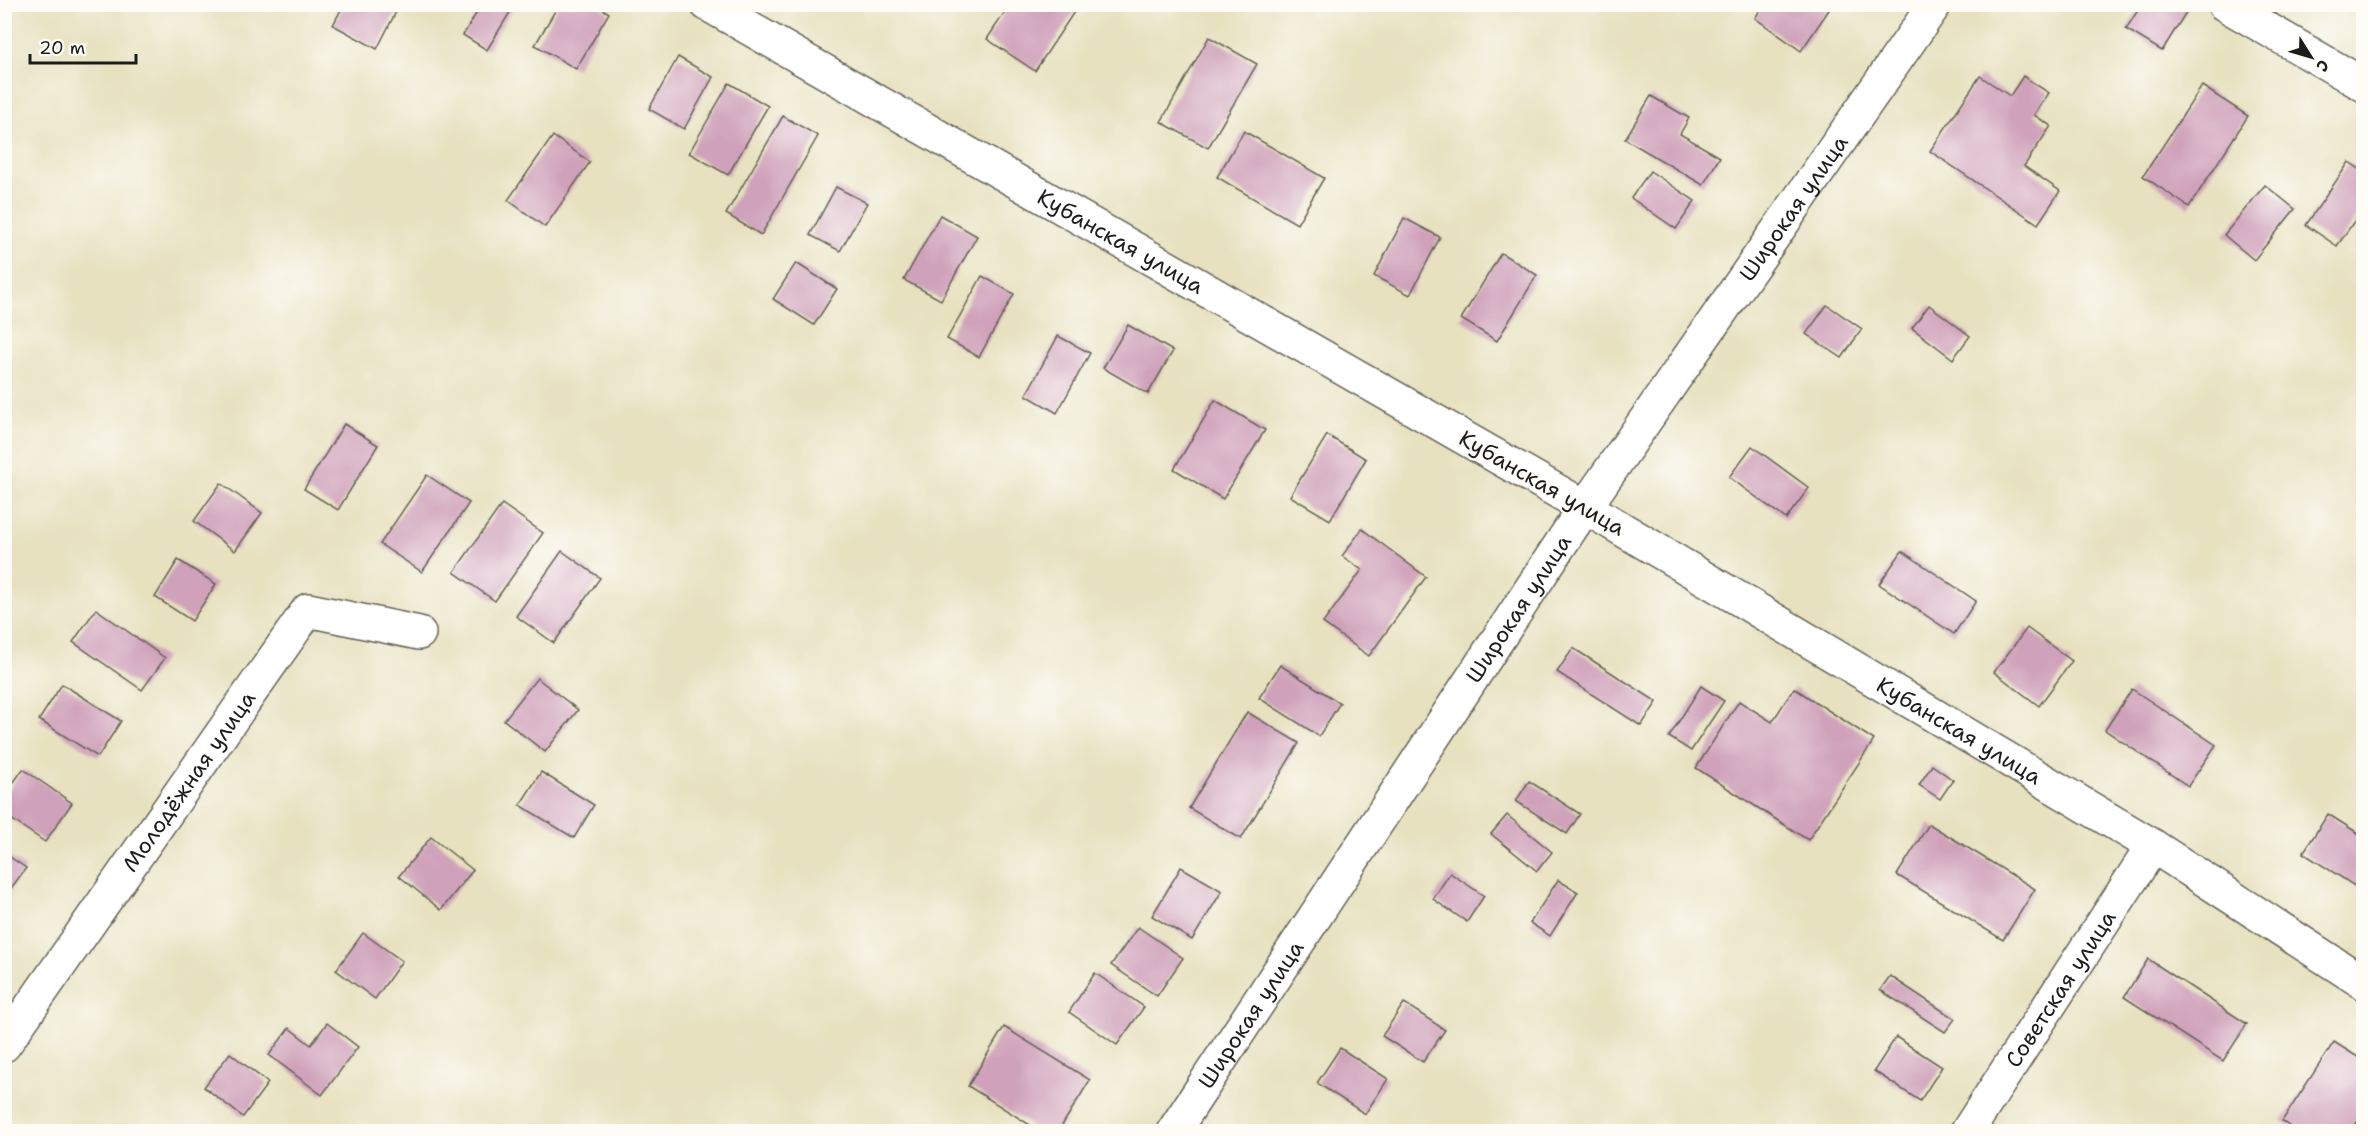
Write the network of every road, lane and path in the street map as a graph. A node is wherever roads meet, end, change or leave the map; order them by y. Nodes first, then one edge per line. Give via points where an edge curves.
1 (707, 4) edge
2 (1935, 4) edge
3 (2224, 4) edge
4 (2364, 85) edge
5 (1585, 507) junction
6 (419, 633) dead end
7 (2153, 846) junction
8 (2364, 983) edge
9 (4, 1045) edge
10 (1173, 1131) edge
11 (1967, 1131) edge

1 - 5 street, Кубанская улица
2 - 5 street, Широкая улица
3 - 4 street
5 - 7 street, Кубанская улица
5 - 10 street, Широкая улица
6 - 9 street, Молодёжная улица via 308,610
7 - 8 street, Кубанская улица
7 - 11 street, Советская улица

